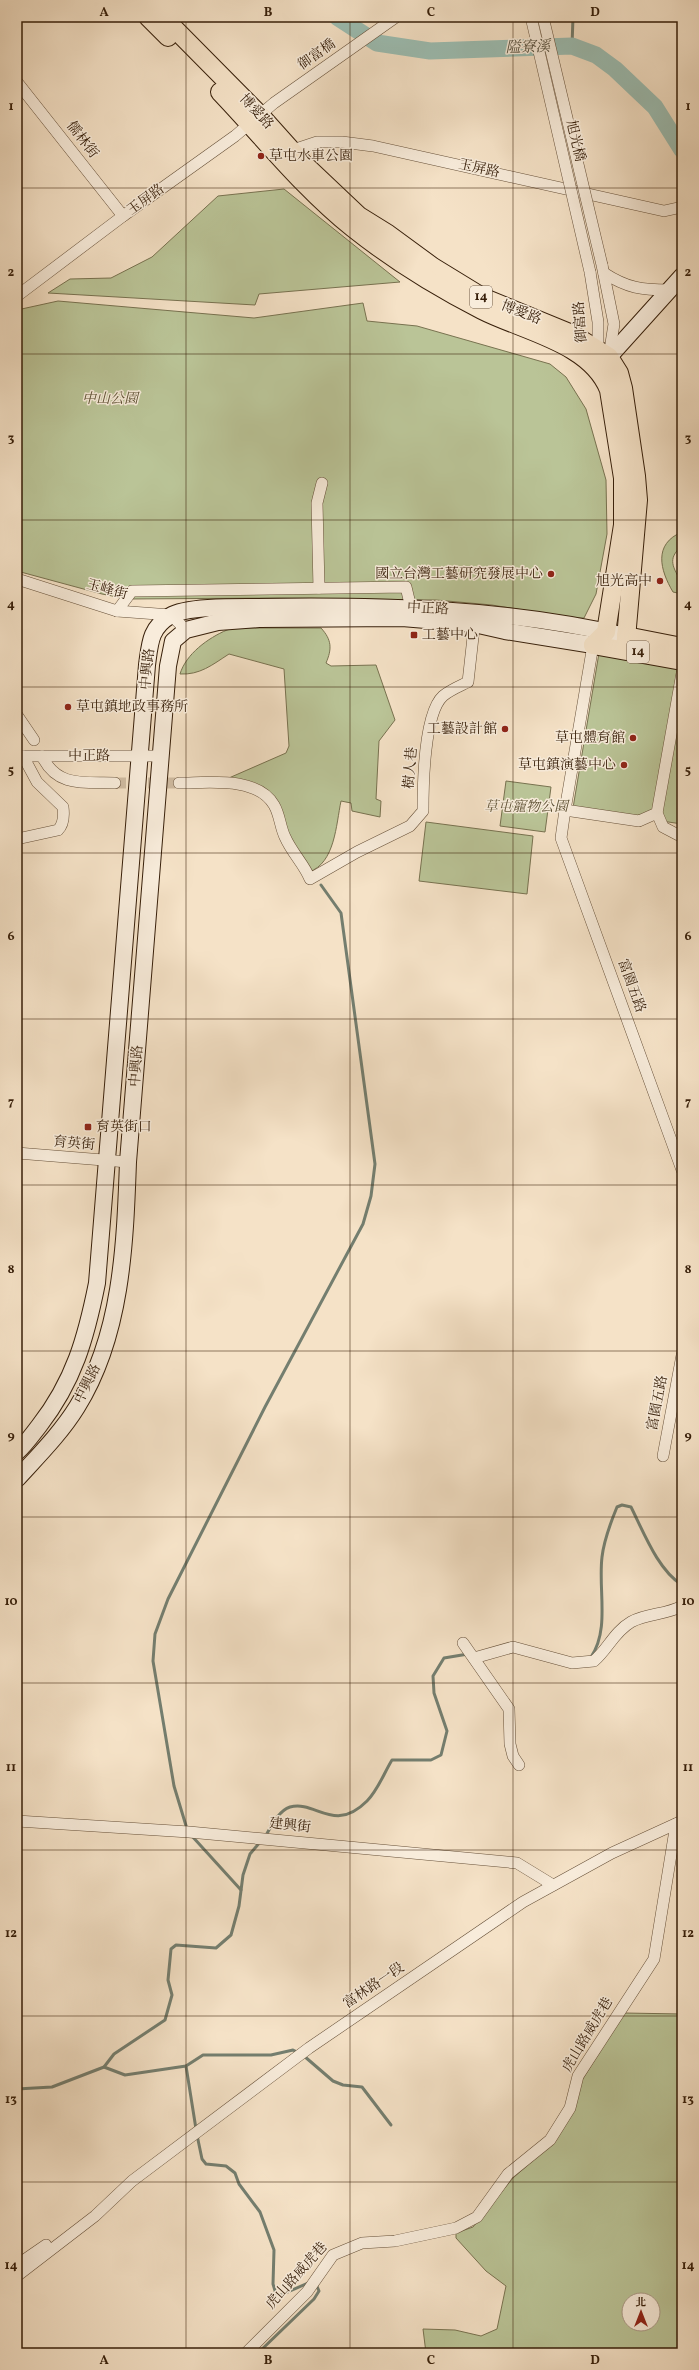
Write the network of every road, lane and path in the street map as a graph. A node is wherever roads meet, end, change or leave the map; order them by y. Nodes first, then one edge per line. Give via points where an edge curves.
1 (148, 17) edge
2 (163, 17) edge
3 (396, 17) edge
4 (531, 17) edge
5 (543, 17) edge
6 (17, 82) edge
7 (274, 103) joint
8 (255, 120) junction
9 (284, 152) junction
10 (680, 208) edge
11 (123, 216) junction
12 (603, 269) junction
13 (590, 272) joint
14 (682, 276) edge
15 (669, 290) junction
16 (17, 296) edge
17 (602, 358) junction
18 (322, 483) dead end
19 (17, 579) edge
20 (319, 588) junction
21 (117, 611) junction
22 (410, 613) junction
23 (171, 615) junction
24 (475, 618) junction
25 (186, 630) junction
26 (606, 632) junction
27 (626, 643) junction
28 (593, 645) junction
29 (682, 647) edge
30 (682, 661) edge
31 (682, 673) edge
32 (17, 715) edge
33 (34, 740) dead end
34 (141, 755) junction
35 (20, 756) edge
36 (42, 756) junction
37 (161, 756) junction
38 (115, 783) tunnel mouth
39 (179, 783) tunnel mouth
40 (564, 810) junction
41 (657, 813) junction
42 (682, 837) edge
43 (17, 840) edge
44 (17, 1153) edge
45 (107, 1162) junction
46 (128, 1162) junction
47 (682, 1170) edge
48 (682, 1357) edge
49 (17, 1452) edge
50 (663, 1456) dead end
51 (17, 1479) edge
52 (682, 1606) edge
53 (519, 1766) dead end
54 (17, 1821) edge
55 (679, 1823) edge
56 (553, 1885) junction
57 (102, 2207) junction
58 (17, 2265) edge
59 (17, 2276) edge
60 (246, 2353) edge

1 - 8 main road, 博愛路 / 14
2 - 8 main road, 博愛路 / 14
3 - 7 street, 御富橋
4 - 13 street, 旭光橋, bridge
5 - 12 street, 旭光橋, bridge
6 - 11 street, 儒林街
7 - 8 street, 玉屏路
8 - 9 main road, 博愛路 / 14
8 - 11 street, 玉屏路
9 - 10 street, 玉屏路 via 317,142 372,146 664,211
9 - 17 main road, 博愛路 / 14 via 359,216 432,267 482,297 572,334
11 - 16 street, 玉屏路
12 - 15 street via 628,286 643,290
12 - 17 street, 御富路 via 614,324
13 - 17 street, 御富路
14 - 15 street
15 - 17 street
17 - 26 main road, 博愛路 / 14 via 624,489 621,537
17 - 27 main road, 14 via 618,373 623,388 636,476 638,500
18 - 20 street via 317,503
19 - 21 street, 玉峰街
20 - 21 street via 132,592
20 - 22 street via 406,587
21 - 23 street, 玉峰街
22 - 23 street, 中正路 via 349,606 211,608
22 - 24 street, 中正路
22 - 25 street, 中正路 via 218,622
23 - 25 street
23 - 34 street, 中興路 via 153,630 147,665
24 - 26 street, 中正路
24 - 28 street, 中正路 via 505,631
24 - 39 street, 樹人巷 via 468,682 443,696 434,713 423,773 423,811 410,826 357,852 310,880 304,865 287,841 274,804 260,791 244,786
25 - 37 street, 中興路 via 174,642 168,666
26 - 27 street, 中正路
26 - 28 main road
27 - 28 main road, 中正路 / 14
27 - 29 main road, 中正路 / 14
27 - 30 main road, 中正路 / 14
28 - 40 street, 富園五路
31 - 41 street
32 - 33 street
34 - 36 street, 中正路
34 - 37 street, 中正路
34 - 45 street, 中興路
35 - 36 street, 中正路
35 - 43 street via 37,782 63,807 64,813 62,826 58,830
36 - 38 street via 50,769 68,781
37 - 46 street, 中興路
40 - 41 street via 639,821
40 - 47 street, 富園五路 via 561,838
41 - 42 street via 663,827
44 - 45 street, 育英街
45 - 46 street, 育英街
45 - 49 street, 中興路 via 98,1283 80,1354 53,1408
46 - 51 street, 中興路 via 121,1265 104,1349 78,1406
48 - 50 street, 富園五路
52 - 53 street via 673,1611 632,1622 616,1633 594,1661 572,1663 513,1647 469,1651 509,1709 510,1744
54 - 56 street, 建興街 via 193,1832 517,1863
55 - 56 street, 富林路一段 via 612,1853
55 - 60 street, 虎山路威虎巷 via 654,1959 578,2076 570,2108 550,2140 508,2174 477,2217 456,2228 395,2241 362,2243 333,2255 306,2292
56 - 57 street, 富林路一段 via 523,1902 309,2048 132,2181
57 - 58 street, 富林路一段 via 90,2212
57 - 59 street, 富林路一段 via 95,2216

